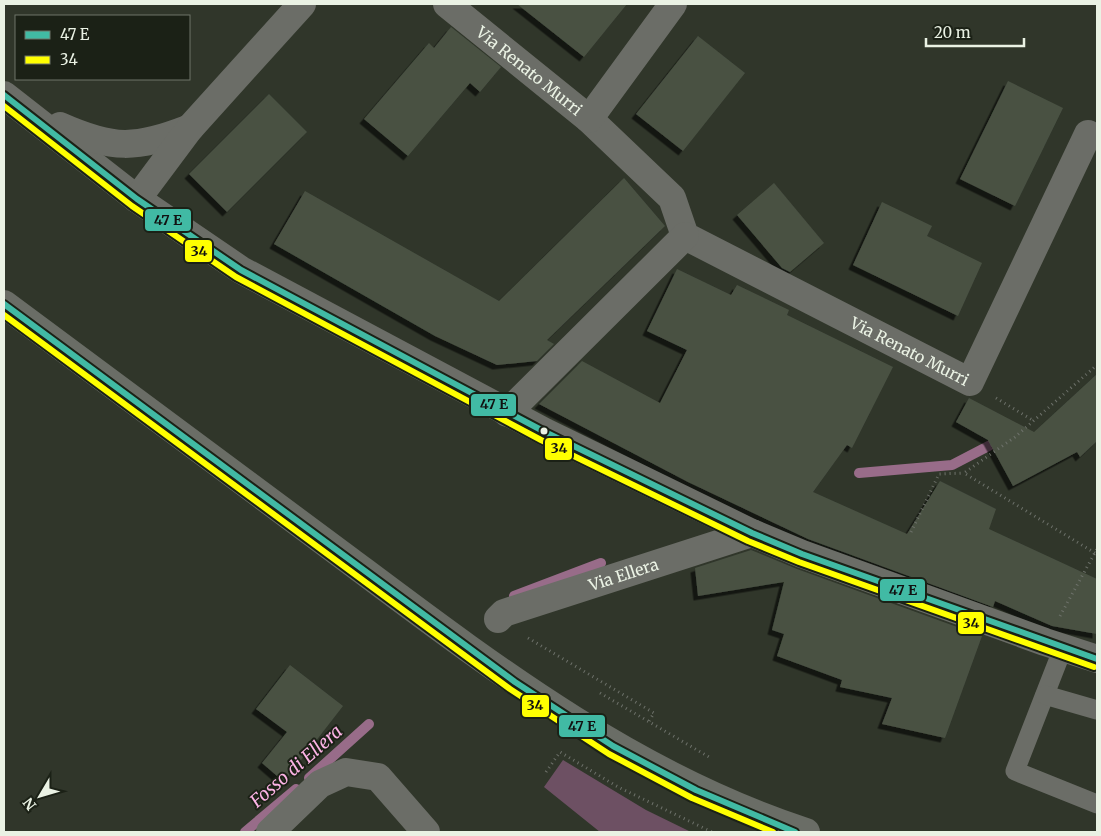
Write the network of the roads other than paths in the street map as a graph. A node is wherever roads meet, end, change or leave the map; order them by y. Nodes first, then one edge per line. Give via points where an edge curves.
1 (302, 4) edge
2 (448, 4) edge
3 (673, 4) edge
4 (4, 95) edge
5 (29, 113) junction
6 (589, 119) junction
7 (190, 128) junction
8 (1088, 134) dead end
9 (137, 199) junction
10 (685, 236) junction
11 (4, 304) edge
12 (508, 413) junction
13 (752, 533) junction
14 (498, 619) dead end
15 (1054, 645) junction
16 (1097, 659) edge
17 (1045, 695) junction
18 (1097, 710) edge
19 (1097, 804) edge
20 (786, 828) edge
21 (270, 832) edge
22 (426, 832) edge
23 (806, 832) edge

1 - 7 street
2 - 6 street, Via Renato Murri
3 - 6 street, Via Renato Murri
4 - 5 street
5 - 7 street via 88,139 130,145 158,140
5 - 9 street
6 - 10 street, Via Renato Murri via 672,198
7 - 9 street
8 - 10 street, Via Renato Murri via 970,382
9 - 12 street via 241,270
10 - 12 street
11 - 20 main road via 514,682 613,746 696,790
12 - 13 street
13 - 14 street, Via Ellera via 504,613
13 - 15 street
15 - 16 street
15 - 17 lane
17 - 18 lane
17 - 19 lane via 1016,771
20 - 23 main road
21 - 22 street via 320,784 346,772 378,777

